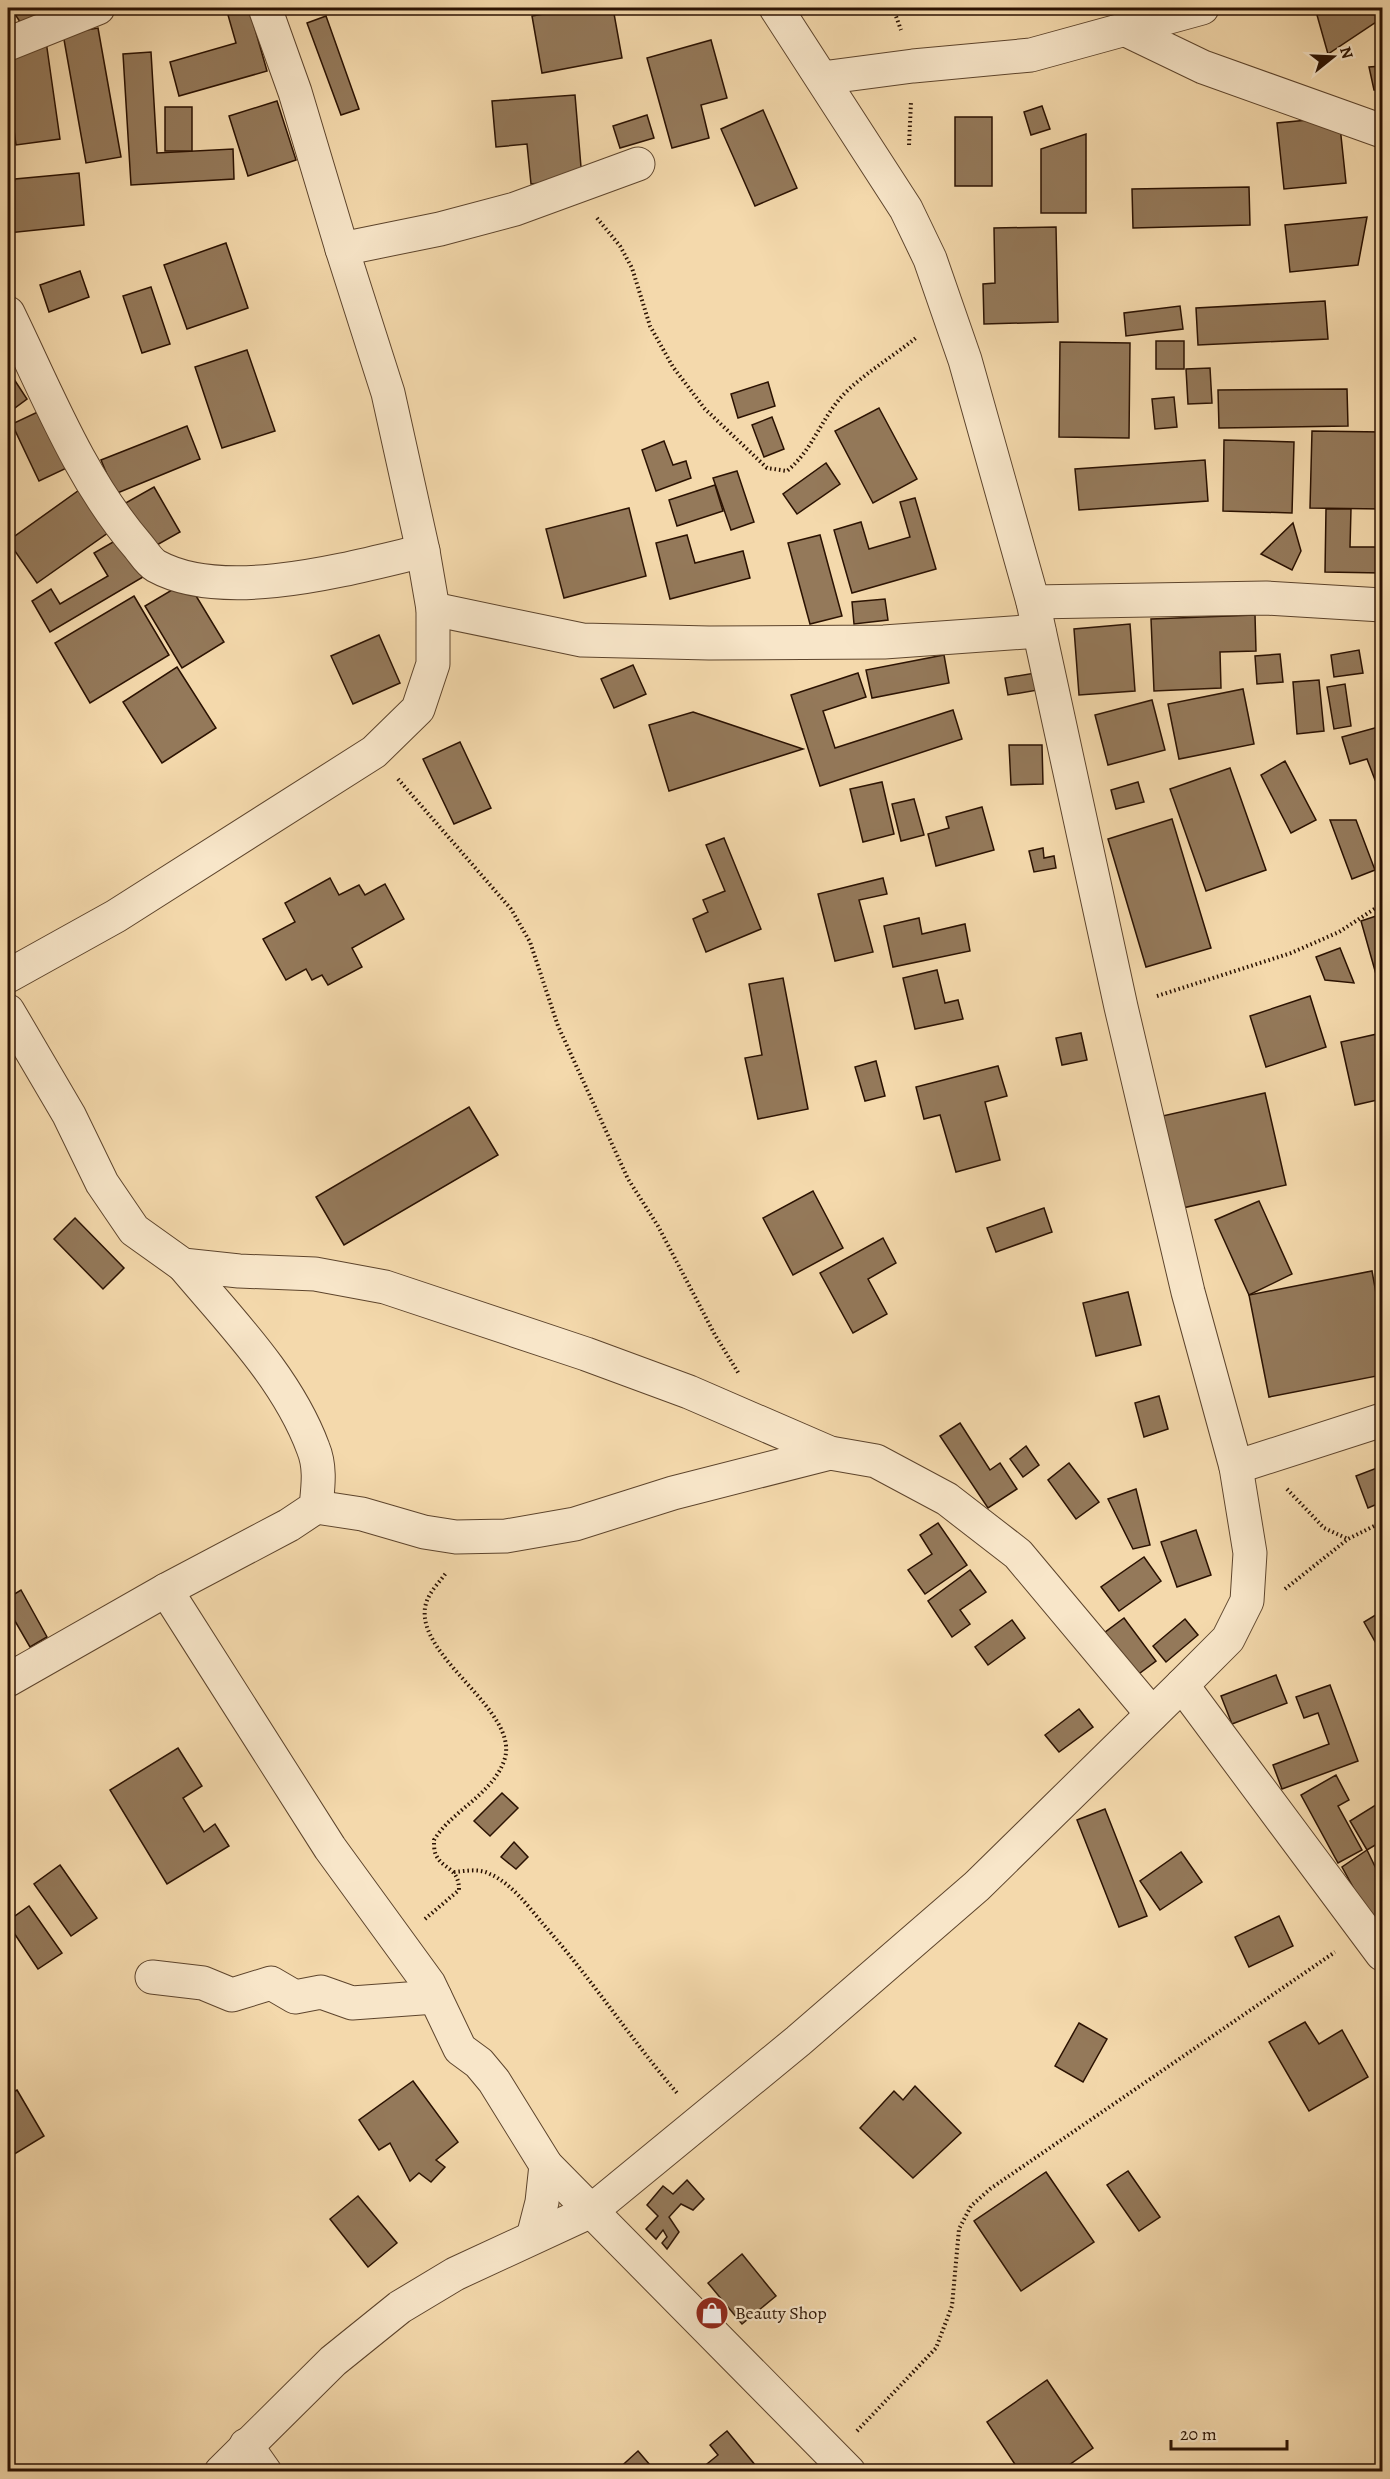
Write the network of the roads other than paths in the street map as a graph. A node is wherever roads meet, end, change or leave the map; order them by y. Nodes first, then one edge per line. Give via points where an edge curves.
1 (98, 8) edge
2 (265, 8) edge
3 (776, 8) edge
4 (1202, 8) edge
5 (1124, 29) junction
6 (8, 44) edge
7 (822, 78) junction
8 (1383, 131) edge
9 (638, 164) dead end
10 (342, 249) junction
11 (8, 313) edge
12 (423, 551) junction
13 (1383, 605) edge
14 (433, 609) junction
15 (1036, 617) junction
16 (8, 976) edge
17 (8, 1011) edge
18 (183, 1264) junction
19 (1383, 1420) edge
20 (830, 1453) junction
21 (1236, 1467) junction
22 (316, 1507) junction
23 (166, 1590) junction
24 (8, 1680) edge
25 (1182, 1685) junction
26 (1152, 1714) junction
27 (1374, 1942) edge
28 (152, 1977) dead end
29 (435, 1996) junction
30 (546, 2165) junction
31 (591, 2211) junction
32 (533, 2237) junction
33 (246, 2445) junction
34 (841, 2463) edge
35 (221, 2472) edge
36 (265, 2472) edge

1 - 6 street
2 - 10 street via 295,92
3 - 7 street
4 - 5 street
5 - 7 street via 1031,54
5 - 8 street via 1203,67
7 - 15 street via 906,209 930,260 997,469
9 - 10 street via 440,230
10 - 12 street via 388,393
11 - 12 street via 81,461 122,527 155,566 208,582 269,581 332,573
12 - 14 street
13 - 15 street via 1266,598
14 - 15 street via 582,640 709,643 884,642
14 - 16 street via 433,664 418,709 374,752 116,916
15 - 21 street via 1188,1292
17 - 18 street via 69,1115 102,1183 134,1230
18 - 20 street via 315,1274 385,1287 586,1353
18 - 22 street via 288,1397 314,1449 319,1480
19 - 21 street
20 - 22 street via 673,1493 575,1524 506,1536 424,1532 362,1514
20 - 26 street via 876,1461 946,1499 1018,1554
21 - 25 street via 1250,1553 1247,1601 1228,1639
22 - 23 street via 290,1525
23 - 24 street
23 - 29 street via 330,1848
25 - 26 street
25 - 27 street
26 - 31 street via 977,1886
28 - 29 street via 203,1983 232,1995 271,1983 295,1998 321,1992 352,2003
29 - 30 street via 460,2049 494,2081
30 - 31 street
30 - 32 street
31 - 32 street
31 - 34 street
32 - 33 street via 454,2274 400,2307 333,2361
33 - 35 street
33 - 36 street

